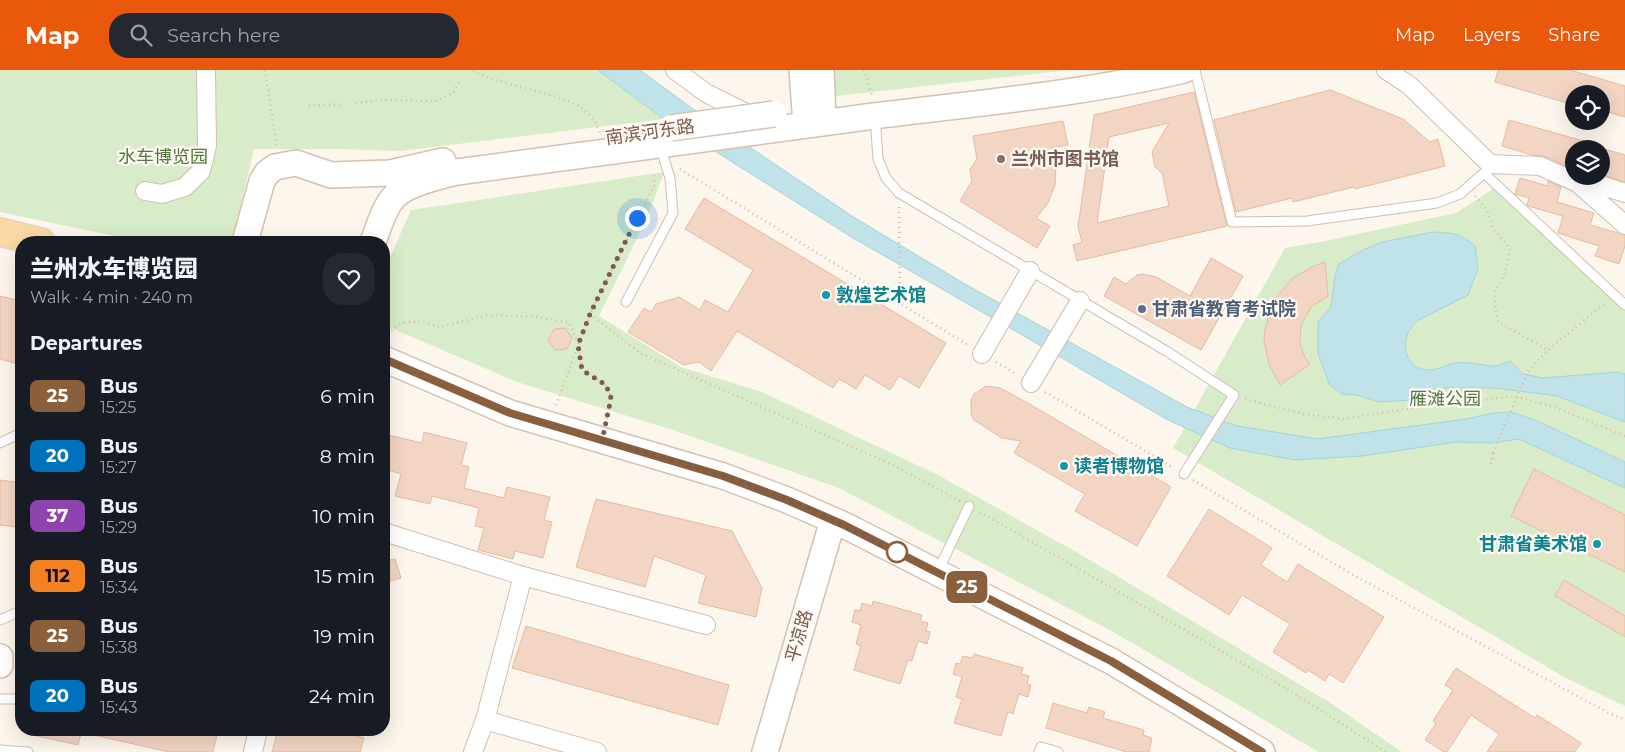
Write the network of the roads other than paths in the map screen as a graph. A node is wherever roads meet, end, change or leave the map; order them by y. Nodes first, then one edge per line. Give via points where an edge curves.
1 (206, 70) edge
2 (675, 70) edge
3 (802, 70) edge
4 (821, 70) edge
5 (828, 70) edge
6 (1109, 70) edge
7 (1184, 70) edge
8 (1195, 70) edge
9 (1386, 70) edge
10 (874, 109) junction
11 (814, 117) junction
12 (775, 121) junction
13 (666, 143) junction
14 (1487, 169) junction
15 (1565, 178) edge
16 (1579, 185) edge
17 (1600, 185) edge
18 (145, 191) dead end
19 (1625, 193) edge
20 (1625, 225) edge
21 (0, 232) edge
22 (16, 236) edge
23 (247, 236) edge
24 (376, 236) edge
25 (1026, 278) junction
26 (626, 302) dead end
27 (1625, 304) edge
28 (1076, 308) junction
29 (985, 349) road end
30 (390, 362) edge
31 (1034, 378) road end
32 (15, 436) edge
33 (0, 443) edge
34 (1184, 474) road end
35 (969, 506) road end
36 (833, 520) junction
37 (390, 534) edge
38 (938, 572) junction
39 (524, 576) junction
40 (15, 614) edge
41 (0, 620) edge
42 (706, 625) dead end
43 (0, 657) edge
44 (0, 665) edge
45 (0, 699) edge
46 (15, 699) edge
47 (485, 720) junction
48 (257, 736) edge
49 (0, 750) edge
50 (28, 752) edge
51 (253, 752) edge
52 (473, 752) edge
53 (597, 752) edge
54 (765, 752) edge
55 (1039, 752) edge
56 (1058, 752) edge
57 (1262, 752) edge

1 - 18 street via 207,146 201,171 185,187 162,194
2 - 12 street via 706,93
3 - 11 main road
4 - 11 main road
5 - 11 lane
6 - 10 main road, 南滨河东路
7 - 10 main road, 南滨河东路 via 1086,88
8 - 14 lane via 1232,222 1307,221 1437,203 1460,194
9 - 14 street via 1409,85
10 - 11 main road, 南滨河东路
10 - 25 lane via 878,159 886,178 899,193
11 - 12 main road, 南滨河东路
12 - 13 main road, 南滨河东路, bridge
13 - 23 main road, 南滨河东路 via 603,139 456,158 390,173 331,175 296,163 275,167 262,181
13 - 24 main road, 南滨河东路 via 458,172 430,179 391,200
13 - 26 lane via 673,213
14 - 15 street via 1540,166
14 - 27 lane
16 - 20 street
17 - 19 street
21 - 22 main road
25 - 28 lane
25 - 29 street
28 - 31 street
28 - 34 lane via 1168,352 1232,399
30 - 36 main road via 502,410 758,488
32 - 33 lane
35 - 38 lane
36 - 38 main road
36 - 54 main road, 平凉路
37 - 39 street
38 - 57 main road via 1111,661
39 - 42 street
39 - 47 street
40 - 41 lane
43 - 44 main road
45 - 46 lane
47 - 52 street
47 - 53 street
48 - 51 street
49 - 50 lane
55 - 56 lane via 1041,747

